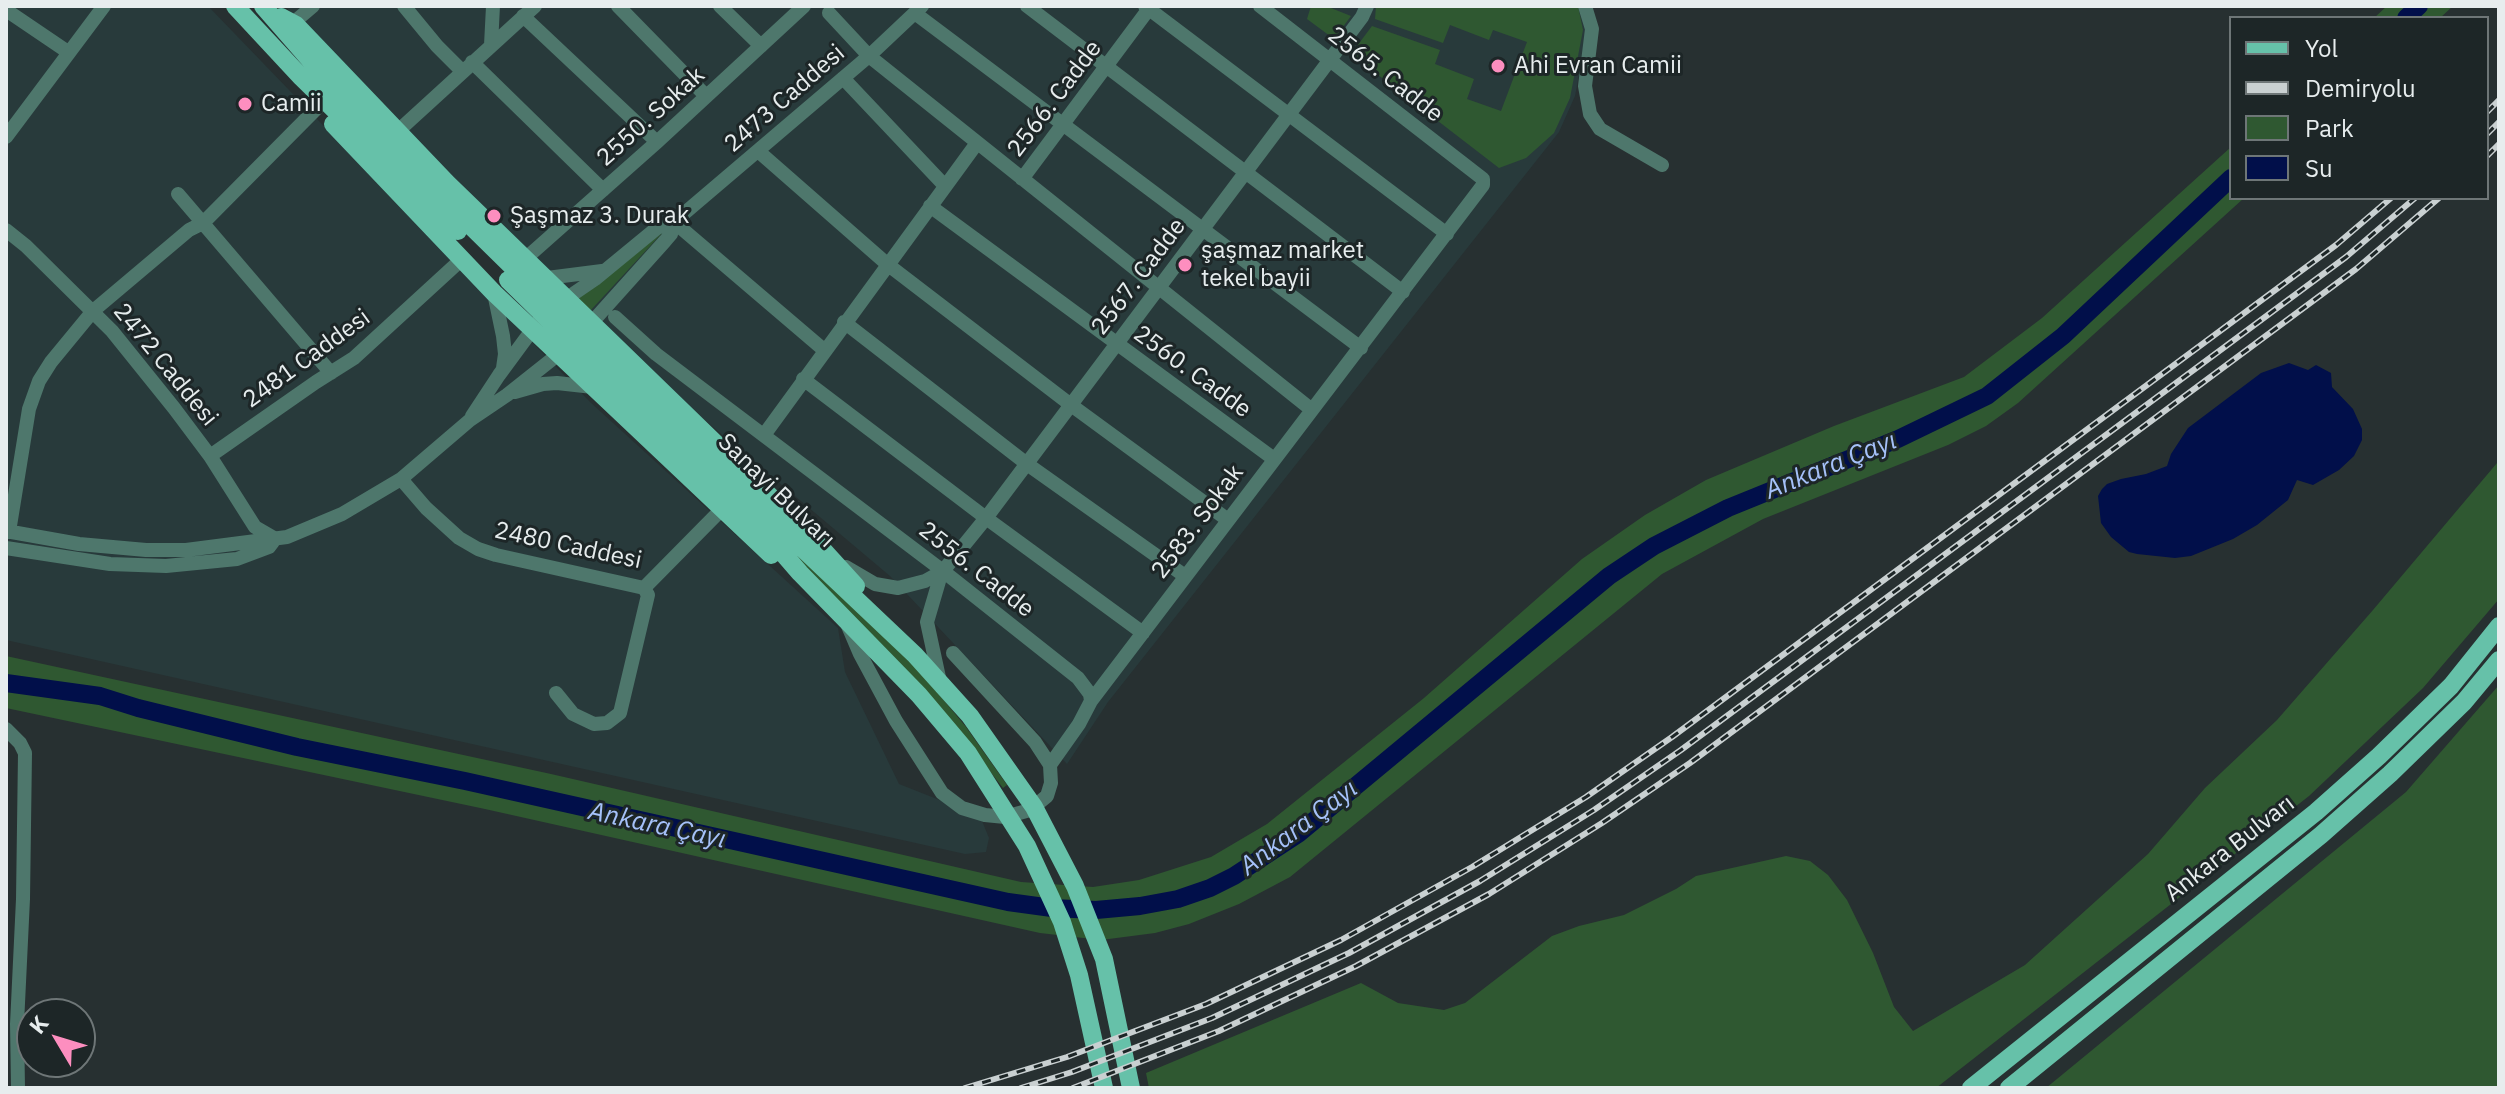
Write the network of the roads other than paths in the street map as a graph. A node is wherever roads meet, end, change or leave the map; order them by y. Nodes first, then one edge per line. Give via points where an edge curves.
1 (104, 6) edge
2 (235, 6) edge
3 (313, 6) edge
4 (493, 6) edge
5 (618, 6) edge
6 (720, 6) edge
7 (804, 6) edge
8 (1027, 6) edge
9 (1260, 6) edge
10 (1367, 6) edge
11 (1585, 6) edge
12 (1148, 7) edge
13 (265, 8) edge
14 (6, 10) edge
15 (410, 10) edge
16 (919, 10) edge
17 (529, 11) edge
18 (829, 13) dead end
19 (293, 23) junction
20 (491, 45) junction
21 (761, 46) junction
22 (68, 52) junction
23 (869, 56) junction
24 (1329, 60) junction
25 (1106, 66) junction
26 (292, 67) junction
27 (467, 67) junction
28 (843, 78) junction
29 (706, 96) junction
30 (317, 108) junction
31 (1288, 114) junction
32 (1063, 124) junction
33 (397, 132) junction
34 (6, 137) edge
35 (657, 142) junction
36 (977, 143) junction
37 (758, 151) junction
38 (1662, 165) dead end
39 (1245, 172) junction
40 (1022, 179) junction
41 (1483, 179) joint
42 (945, 186) junction
43 (603, 190) junction
44 (178, 194) dead end
45 (930, 206) junction
46 (674, 222) junction
47 (203, 223) junction
48 (1203, 229) junction
49 (6, 230) edge
50 (1447, 234) junction
51 (462, 259) junction
52 (525, 259) junction
53 (887, 264) junction
54 (607, 270) junction
55 (547, 278) junction
56 (1159, 288) junction
57 (493, 292) junction
58 (1403, 292) junction
59 (567, 298) junction
60 (612, 299) junction
61 (93, 311) junction
62 (615, 317) junction
63 (844, 322) junction
64 (592, 323) junction
65 (532, 330) junction
66 (1117, 344) junction
67 (1361, 348) junction
68 (824, 350) junction
69 (623, 352) junction
70 (558, 355) junction
71 (503, 370) junction
72 (331, 373) junction
73 (803, 379) junction
74 (596, 390) junction
75 (507, 395) junction
76 (1071, 405) junction
77 (1312, 410) junction
78 (470, 420) junction
79 (764, 435) junction
80 (210, 456) junction
81 (1274, 459) junction
82 (1027, 464) junction
83 (401, 479) junction
84 (721, 510) junction
85 (986, 518) junction
86 (1228, 520) junction
87 (8, 531) edge
88 (275, 539) junction
89 (6, 548) edge
90 (832, 557) junction
91 (943, 571) junction
92 (800, 573) junction
93 (1185, 576) junction
94 (644, 588) junction
95 (869, 614) junction
96 (845, 618) junction
97 (2499, 626) edge
98 (1143, 633) junction
99 (953, 653) dead end
100 (2499, 660) edge
101 (941, 683) junction
102 (556, 693) dead end
103 (1091, 701) junction
104 (10, 732) edge
105 (1050, 765) junction
106 (18, 1088) edge
107 (1104, 1088) edge
108 (1131, 1088) edge
109 (1971, 1088) edge
110 (2009, 1088) edge

1 - 22 street
2 - 26 main road, Sanayi Bulvarı
3 - 19 street
4 - 20 street
5 - 29 street
6 - 21 street
7 - 21 street, 2550. Sokak
8 - 25 street
9 - 24 street, 2565. Cadde
10 - 24 street, 2567. Cadde
11 - 38 street via 1592,29 1585,86 1590,114 1600,129
12 - 25 street, 2566. Cadde
12 - 31 street
13 - 19 main road
13 - 95 main road, Sanayi Bulvarı via 423,179
14 - 22 street
15 - 27 street
16 - 23 street, 2473 Caddesi
16 - 32 street
17 - 20 street
17 - 35 street
18 - 23 street
19 - 33 main road
20 - 27 street
21 - 29 street, 2550. Sokak
22 - 34 street
23 - 28 street, 2473 Caddesi
23 - 36 street
24 - 31 street, 2567. Cadde
24 - 41 street, 2565. Cadde
25 - 32 street, 2566. Cadde
25 - 39 street
26 - 30 main road
26 - 92 main road, Sanayi Bulvarı via 761,528
27 - 33 street
27 - 43 street
28 - 37 street, 2473 Caddesi
28 - 42 street
29 - 35 street, 2550. Sokak
30 - 47 street
30 - 51 main road
31 - 39 street, 2567. Cadde
31 - 50 street
32 - 40 street, 2566. Cadde
32 - 48 street
33 - 52 main road
35 - 43 street, 2550. Sokak
36 - 40 street
36 - 42 street
37 - 46 street, 2473 Caddesi
37 - 53 street
39 - 48 street, 2567. Cadde
39 - 58 street
40 - 56 street
41 - 50 street, 2583. Sokak via 1482,189
42 - 45 street
43 - 52 street, 2550. Sokak
44 - 47 street
45 - 53 street
45 - 66 street, 2560. Cadde
46 - 54 street, 2473 Caddesi via 657,228
46 - 60 street, 2473 Caddesi via 665,241
46 - 68 street
47 - 61 street
47 - 72 street
48 - 56 street, 2567. Cadde
48 - 67 street
49 - 61 street, 2472 Caddesi
50 - 58 street, 2583. Sokak
51 - 57 main road
51 - 72 street, 2481 Caddesi
52 - 55 main road
52 - 57 main road via 527,274 521,284 505,293
53 - 63 street
53 - 76 street
54 - 55 street
54 - 59 street, 2473 Caddesi
55 - 59 main road
56 - 66 street, 2567. Cadde
56 - 77 street
57 - 65 main road
57 - 71 street via 503,336
58 - 67 street, 2583. Sokak
59 - 64 main road
59 - 65 street, 2473 Caddesi
60 - 62 street
60 - 64 street, 2473 Caddesi
61 - 80 street, 2472 Caddesi
61 - 87 street via 51,362 32,397
62 - 69 street
62 - 79 street, 2556. Cadde
63 - 68 street
63 - 82 street
64 - 69 main road
64 - 70 street, 2473 Caddesi
65 - 70 main road
65 - 71 street, 2473 Caddesi
66 - 76 street, 2567. Cadde
66 - 81 street, 2560. Cadde
67 - 77 street, 2583. Sokak
68 - 73 street
69 - 74 main road via 596,362
69 - 90 main road
70 - 74 main road
70 - 75 street, 2473 Caddesi
71 - 78 street, 2473 Caddesi
72 - 80 street, 2481 Caddesi
73 - 79 street
73 - 85 street
74 - 75 street via 557,383
74 - 84 main road
75 - 78 street, 2473 Caddesi
76 - 82 street, 2567. Cadde
76 - 86 street
77 - 81 street, 2583. Sokak
78 - 83 street, 2473 Caddesi
79 - 91 street, 2556. Cadde
80 - 88 street, 2472 Caddesi via 255,527
81 - 86 street, 2583. Sokak
82 - 85 street, 2567. Cadde
82 - 93 street
83 - 88 street, 2473 Caddesi via 342,514
83 - 94 street, 2480 Caddesi via 426,508 478,549
84 - 92 main road via 774,558
84 - 94 street, 2480 Caddesi
85 - 91 street, 2567. Cadde
85 - 98 street
86 - 93 street, 2583. Sokak
87 - 88 street, 2473 Caddesi via 146,550
88 - 89 street, 2473 Caddesi via 269,547 237,559 166,566 110,564
90 - 91 street via 884,586 907,587
90 - 95 main road via 863,595
91 - 101 street via 927,622
91 - 103 street, 2556. Cadde via 1078,678
92 - 96 main road, Sanayi Bulvarı
93 - 98 street, 2583. Sokak
94 - 102 street via 648,595 620,713 607,723 594,724 573,714
95 - 101 main road, Sanayi Bulvarı
96 - 105 street via 915,753 952,801 985,815 1018,815 1047,796
96 - 107 main road, Sanayi Bulvarı via 944,722 1027,846 1062,922 1079,975
97 - 109 main road, Ankara Bulvarı via 2451,686 2316,812
98 - 103 street, 2583. Sokak
99 - 105 street
100 - 110 main road, Ankara Bulvarı via 2464,702 2355,804
101 - 108 main road, Sanayi Bulvarı via 1034,807 1069,872 1104,959
103 - 105 street
104 - 106 street via 25,753

